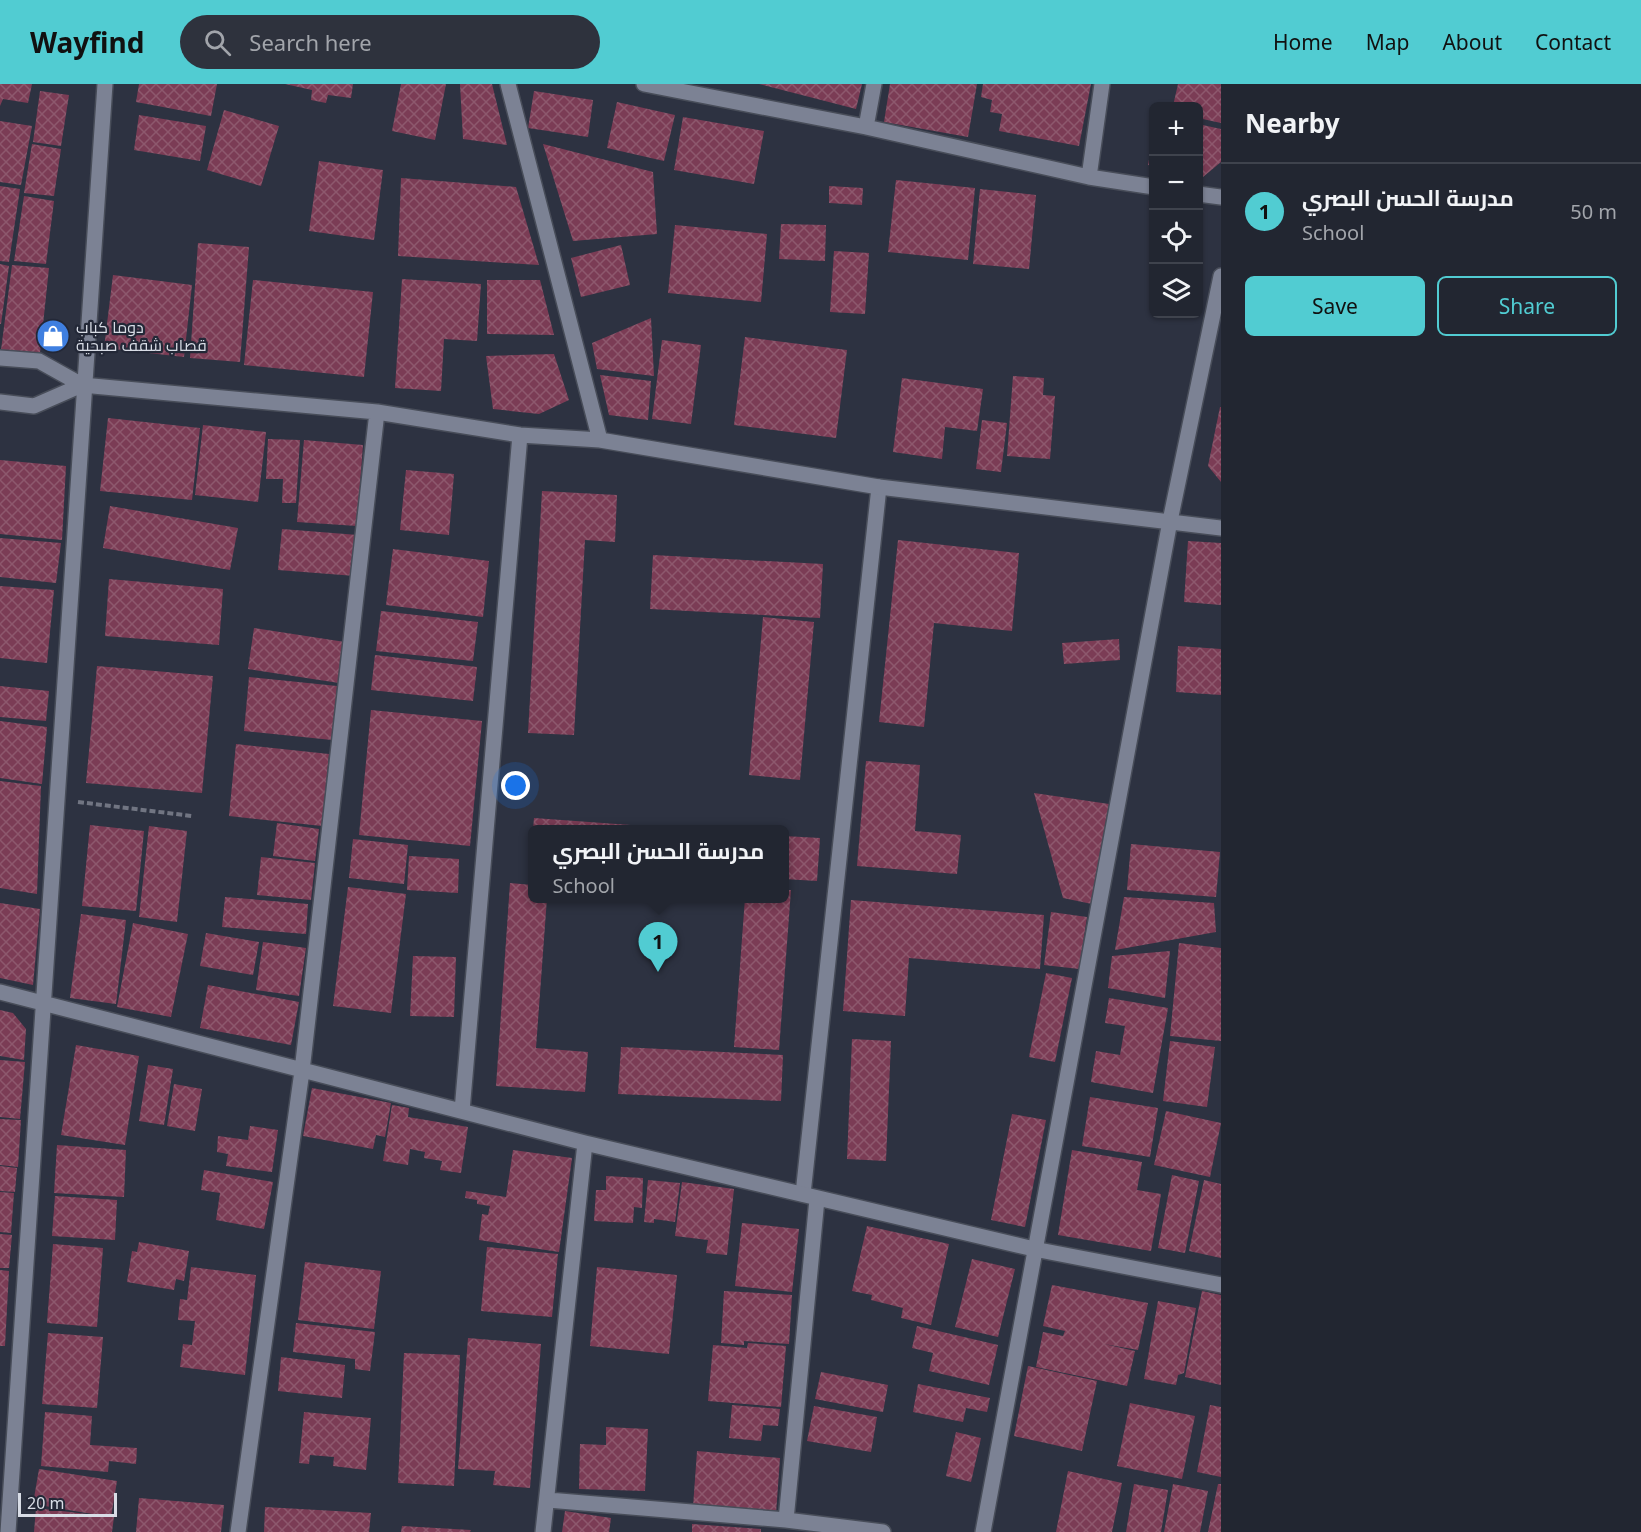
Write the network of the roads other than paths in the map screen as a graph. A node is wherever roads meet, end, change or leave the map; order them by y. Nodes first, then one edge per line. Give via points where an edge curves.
1 (105, 84) edge
2 (508, 84) edge
3 (644, 84) edge
4 (874, 84) edge
5 (1102, 84) edge
6 (866, 128) junction
7 (1089, 177) junction
8 (1149, 186) edge
9 (1203, 195) edge
10 (1221, 197) edge
11 (1221, 276) edge
12 (0, 358) edge
13 (82, 386) junction
14 (0, 402) edge
15 (376, 412) junction
16 (520, 435) junction
17 (600, 440) junction
18 (879, 487) junction
19 (1170, 521) junction
20 (1221, 528) edge
21 (0, 992) edge
22 (44, 1003) junction
23 (302, 1071) junction
24 (462, 1111) junction
25 (585, 1143) junction
26 (810, 1196) junction
27 (1034, 1248) junction
28 (1221, 1285) edge
29 (548, 1500) junction
30 (786, 1520) junction
31 (8, 1532) edge
32 (238, 1532) edge
33 (543, 1532) edge
34 (883, 1532) edge
35 (983, 1532) edge

1 - 13 street
2 - 17 street
3 - 6 street
4 - 6 street
5 - 7 street
6 - 7 street
7 - 8 street
9 - 10 street
11 - 19 street
12 - 13 street via 39,361
13 - 14 street via 34,406
13 - 15 street
13 - 22 street
15 - 16 street
15 - 23 street
16 - 17 street
16 - 24 street
17 - 18 street
18 - 19 street
18 - 26 street
19 - 20 street
19 - 27 street
21 - 22 street
22 - 23 street
22 - 31 street
23 - 24 street
23 - 32 street
24 - 25 street
25 - 26 street
25 - 29 street
26 - 27 street
26 - 30 street
27 - 28 street
27 - 35 street
29 - 30 street
29 - 33 street
30 - 34 street

